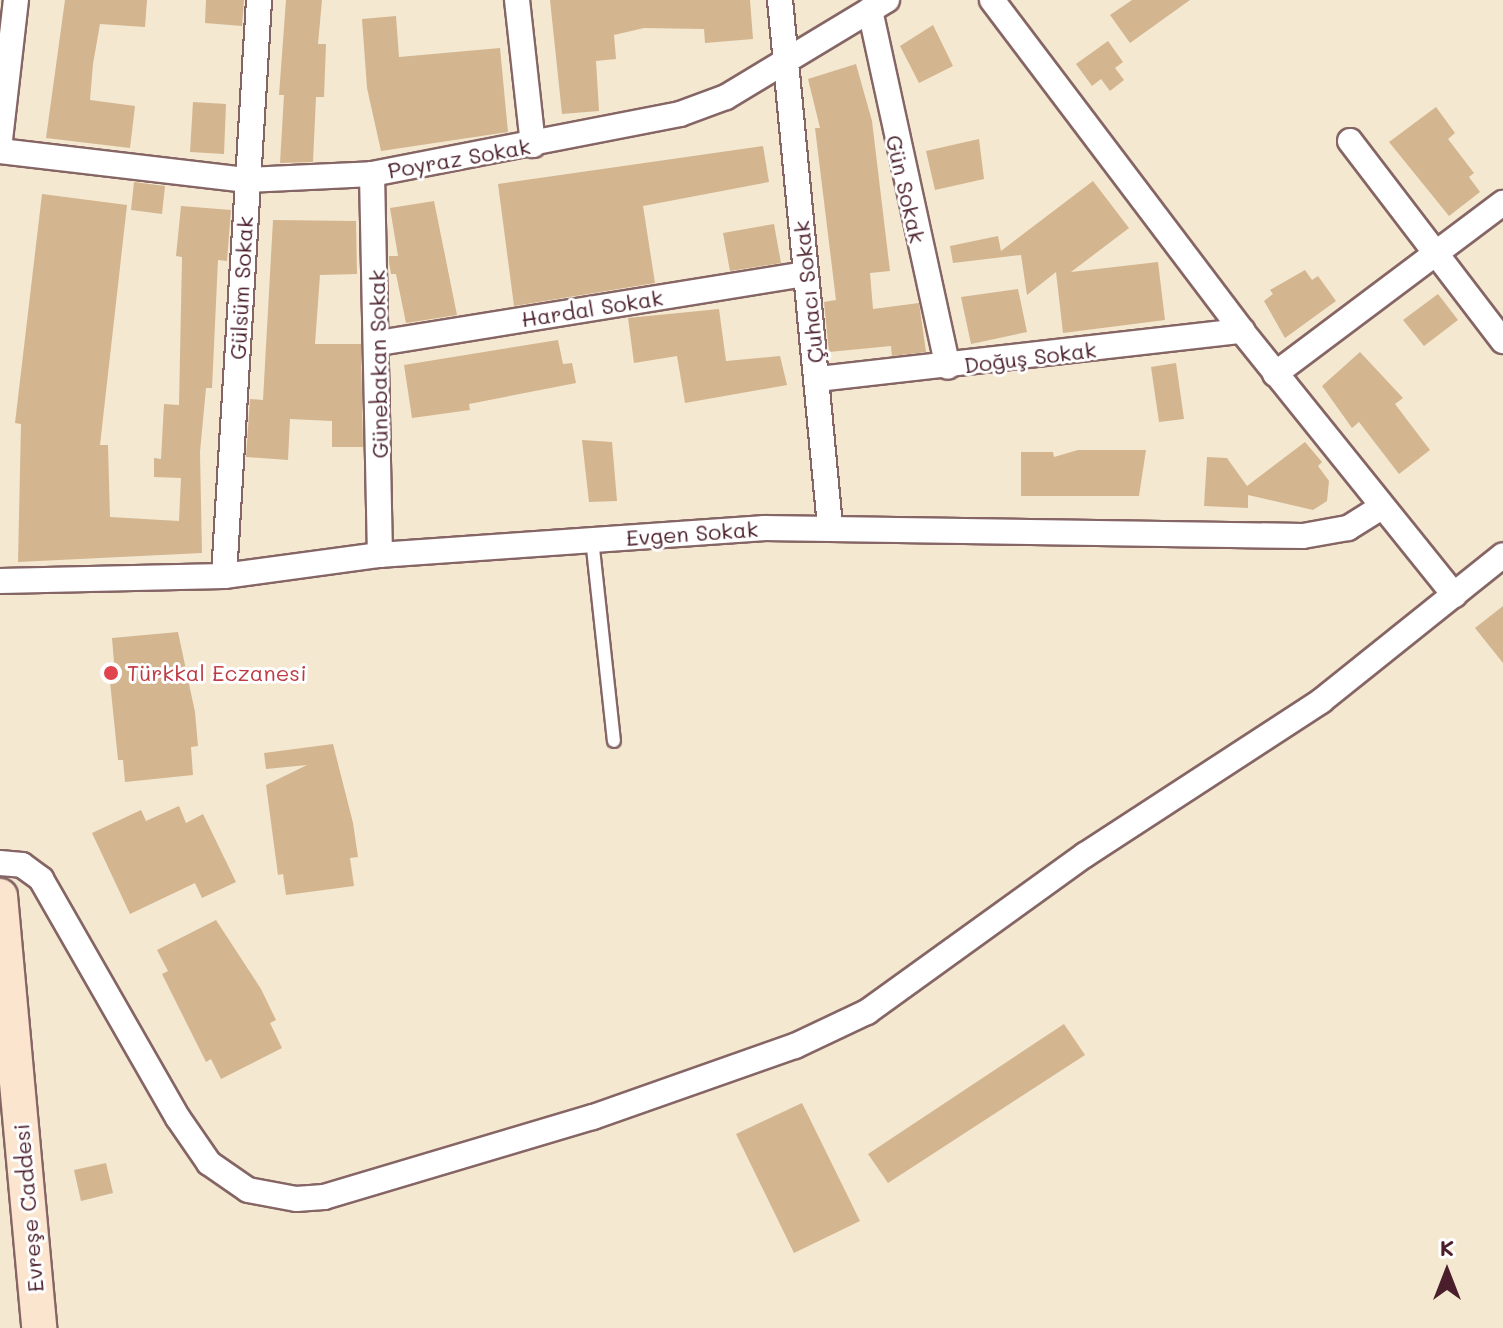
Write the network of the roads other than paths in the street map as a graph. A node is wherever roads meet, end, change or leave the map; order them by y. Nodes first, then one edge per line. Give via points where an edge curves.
1 (16, 0) edge
2 (259, 0) edge
3 (517, 0) edge
4 (780, 0) edge
5 (992, 0) edge
6 (879, 5) edge
7 (788, 58) junction
8 (0, 140) edge
9 (1350, 141) dead end
10 (533, 145) junction
11 (0, 151) edge
12 (372, 174) junction
13 (247, 180) junction
14 (1503, 203) edge
15 (1437, 252) junction
16 (805, 274) junction
17 (1242, 331) junction
18 (1503, 341) edge
19 (379, 343) junction
20 (948, 367) junction
21 (1275, 374) junction
22 (818, 379) junction
23 (1380, 508) junction
24 (830, 526) junction
25 (592, 539) junction
26 (380, 555) junction
27 (1503, 555) edge
28 (224, 576) junction
29 (0, 581) edge
30 (1454, 595) junction
31 (614, 741) dead end
32 (0, 863) edge
33 (0, 896) edge
34 (12, 1167) edge
35 (39, 1328) edge

1 - 8 street
2 - 13 street, Gülsüm Sokak
3 - 10 street
4 - 7 street, Çuhacı Sokak
5 - 17 street
6 - 7 street, Poyraz Sokak
6 - 20 street, Gün Sokak
7 - 10 street, Poyraz Sokak via 726,97 693,110
7 - 16 street, Çuhacı Sokak
9 - 15 street
10 - 12 street, Poyraz Sokak
11 - 13 street, Poyraz Sokak
12 - 13 street, Poyraz Sokak
12 - 19 street, Günebakan Sokak
13 - 28 street, Gülsüm Sokak
14 - 15 street
15 - 18 street
15 - 21 street
16 - 19 street, Hardal Sokak
16 - 22 street, Çuhacı Sokak
17 - 20 street, Doğuş Sokak
17 - 21 street
19 - 26 street, Günebakan Sokak
20 - 22 street, Doğuş Sokak
21 - 23 street
22 - 24 street, Çuhacı Sokak
23 - 24 street, Evgen Sokak via 1348,528 1303,536
23 - 30 street
24 - 25 street, Evgen Sokak
25 - 26 street, Evgen Sokak
25 - 31 lane
26 - 28 street, Evgen Sokak
27 - 30 street
28 - 29 street, Evgen Sokak
30 - 32 street via 1310,709 1085,855 867,1012 795,1046 593,1117 324,1197 259,1193 209,1163 41,879 22,865
33 - 34 main road, Evreşe Caddesi
34 - 35 main road, Evreşe Caddesi

